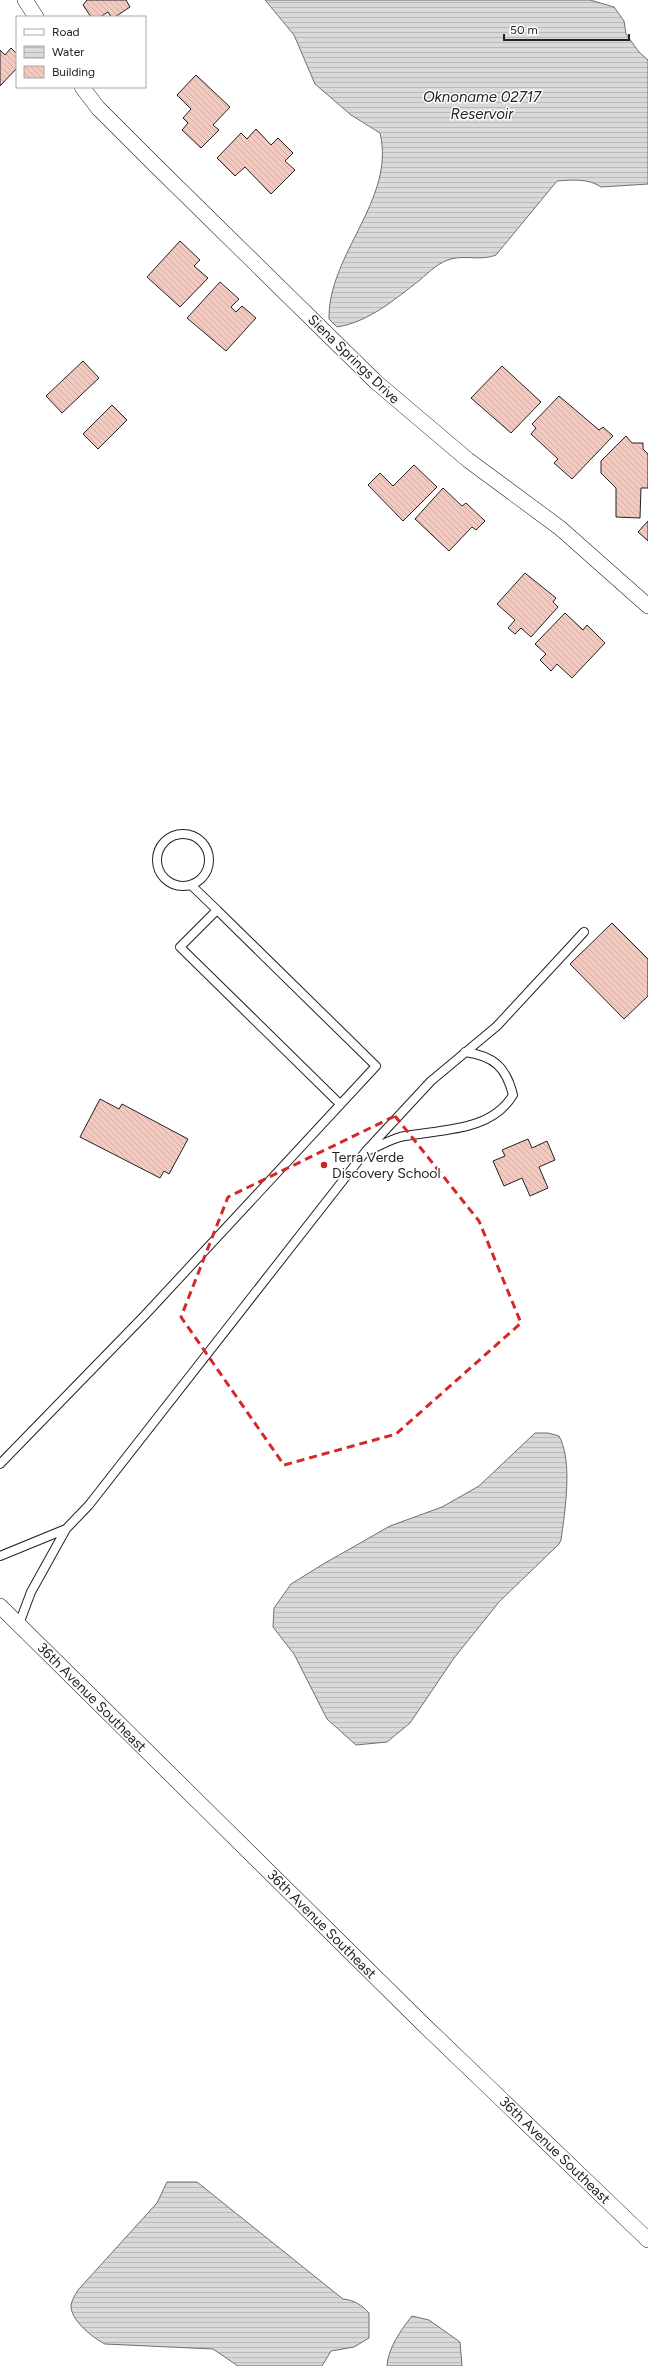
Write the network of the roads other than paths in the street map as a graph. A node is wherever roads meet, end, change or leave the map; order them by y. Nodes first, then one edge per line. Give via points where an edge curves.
1 (26, 0) edge
2 (35, 16) edge
3 (83, 88) edge
4 (648, 606) edge
5 (191, 885) junction
6 (216, 910) junction
7 (584, 932) dead end
8 (466, 1052) junction
9 (340, 1104) junction
10 (366, 1151) junction
11 (0, 1464) edge
12 (66, 1529) junction
13 (0, 1556) edge
14 (0, 1606) edge
15 (19, 1624) junction
16 (648, 2240) edge

1 - 2 street
3 - 4 street, Siena Springs Drive via 98,108 376,382 468,460 560,528
5 - 5 lane via 205,874 208,853 202,842 195,837 178,834 170,837 161,846 156,858 157,867 166,881 174,885
5 - 6 lane
6 - 9 lane via 180,947
6 - 9 lane via 376,1066
7 - 8 lane via 497,1026
8 - 10 lane via 431,1081
8 - 10 lane via 482,1054 503,1069 513,1095 506,1106 490,1118 464,1128 399,1138
9 - 11 lane via 145,1315
10 - 12 lane via 89,1505
12 - 13 lane
12 - 15 lane via 31,1592
14 - 15 street, 36th Avenue Southeast
15 - 16 street, 36th Avenue Southeast via 423,2024

